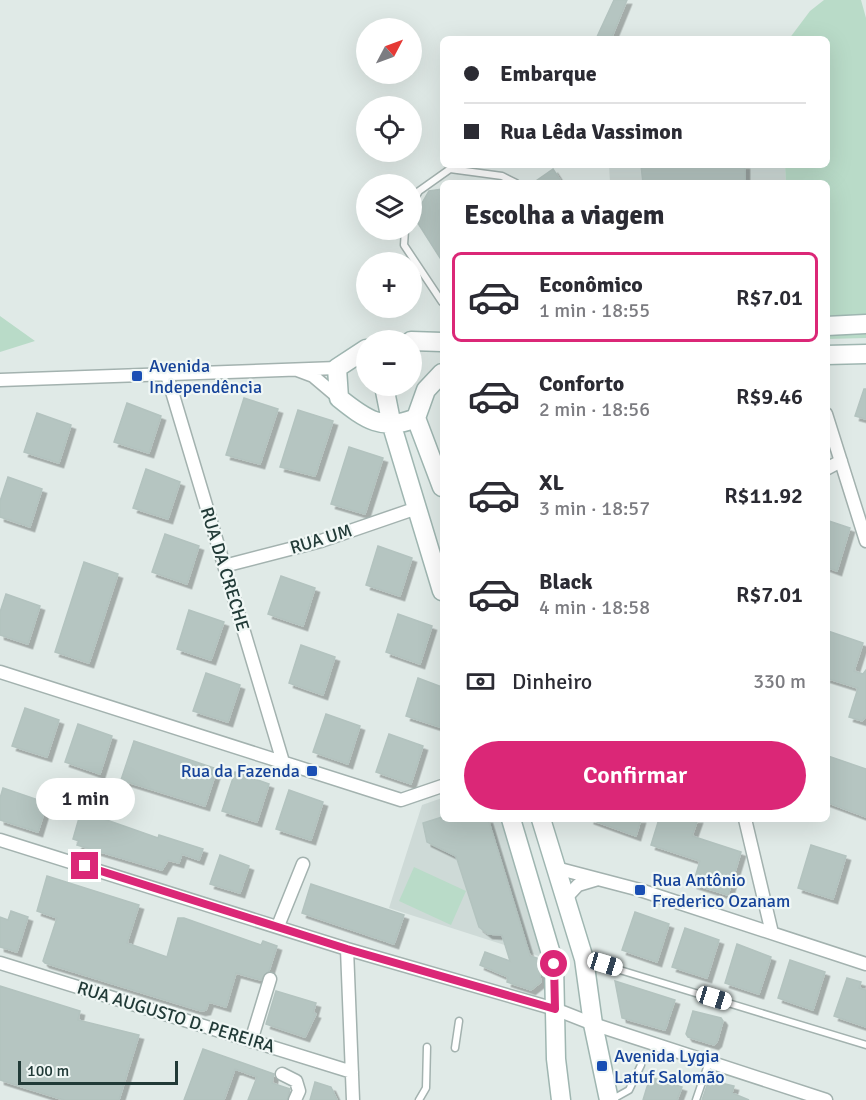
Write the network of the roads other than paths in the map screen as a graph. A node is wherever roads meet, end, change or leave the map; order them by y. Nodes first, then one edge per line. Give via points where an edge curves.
1 (510, 180) edge
2 (422, 188) edge
3 (404, 240) edge
4 (440, 299) edge
5 (866, 324) edge
6 (830, 327) edge
7 (440, 342) edge
8 (422, 343) edge
9 (866, 354) edge
10 (356, 356) edge
11 (830, 356) edge
12 (337, 368) junction
13 (293, 369) junction
14 (167, 375) junction
15 (440, 375) edge
16 (0, 380) edge
17 (386, 396) edge
18 (339, 398) junction
19 (416, 418) junction
20 (392, 426) junction
21 (830, 427) edge
22 (841, 461) junction
23 (830, 467) edge
24 (440, 476) edge
25 (417, 508) junction
26 (866, 541) edge
27 (224, 566) junction
28 (440, 584) edge
29 (0, 672) edge
30 (283, 762) junction
31 (440, 787) edge
32 (512, 822) edge
33 (542, 822) edge
34 (552, 822) edge
35 (746, 822) edge
36 (0, 840) edge
37 (550, 849) junction
38 (303, 864) dead end
39 (556, 868) junction
40 (602, 879) junction
41 (565, 899) junction
42 (278, 926) junction
43 (772, 933) junction
44 (347, 949) junction
45 (584, 959) junction
46 (0, 963) edge
47 (866, 964) edge
48 (270, 979) dead end
49 (555, 1009) junction
50 (459, 1021) dead end
51 (593, 1024) junction
52 (251, 1041) junction
53 (866, 1045) edge
54 (427, 1047) dead end
55 (455, 1048) dead end
56 (709, 1062) junction
57 (641, 1065) dead end
58 (352, 1072) junction
59 (282, 1074) dead end
60 (296, 1100) edge
61 (353, 1100) edge
62 (419, 1100) edge
63 (561, 1100) edge
64 (610, 1100) edge
65 (696, 1100) edge
66 (826, 1100) edge

1 - 2 lane via 450,169
3 - 4 lane
5 - 6 main road
7 - 8 main road
9 - 11 main road
10 - 12 main road
12 - 13 street
12 - 18 main road
13 - 14 street
13 - 18 street via 313,376
14 - 16 street
14 - 27 street, RUA DA CRECHE
15 - 19 main road via 426,390
17 - 20 main road
18 - 20 main road via 355,411
19 - 20 main road
19 - 24 main road
20 - 25 main road
21 - 22 street
22 - 23 street
22 - 26 street
25 - 27 street, RUA UM via 321,541
25 - 28 main road
27 - 30 street, RUA DA CRECHE
29 - 30 street
30 - 31 street via 401,800
32 - 49 main road via 552,952
33 - 37 main road
34 - 37 main road via 555,831
35 - 43 street
36 - 42 street
37 - 39 main road
38 - 42 street
39 - 40 street
39 - 41 main road
40 - 41 street via 586,880
40 - 43 street
41 - 45 main road
42 - 44 street
43 - 47 street
44 - 49 street
44 - 58 street
45 - 51 main road
45 - 53 lane
46 - 52 street, RUA AUGUSTO D. PEREIRA
48 - 52 street
49 - 51 street
49 - 63 main road
50 - 55 lane
51 - 56 street
51 - 64 main road
52 - 58 street, RUA AUGUSTO D. PEREIRA
54 - 62 lane via 426,1088
56 - 65 lane
56 - 66 street
57 - 64 lane via 629,1090
58 - 61 street
59 - 60 street via 296,1081

